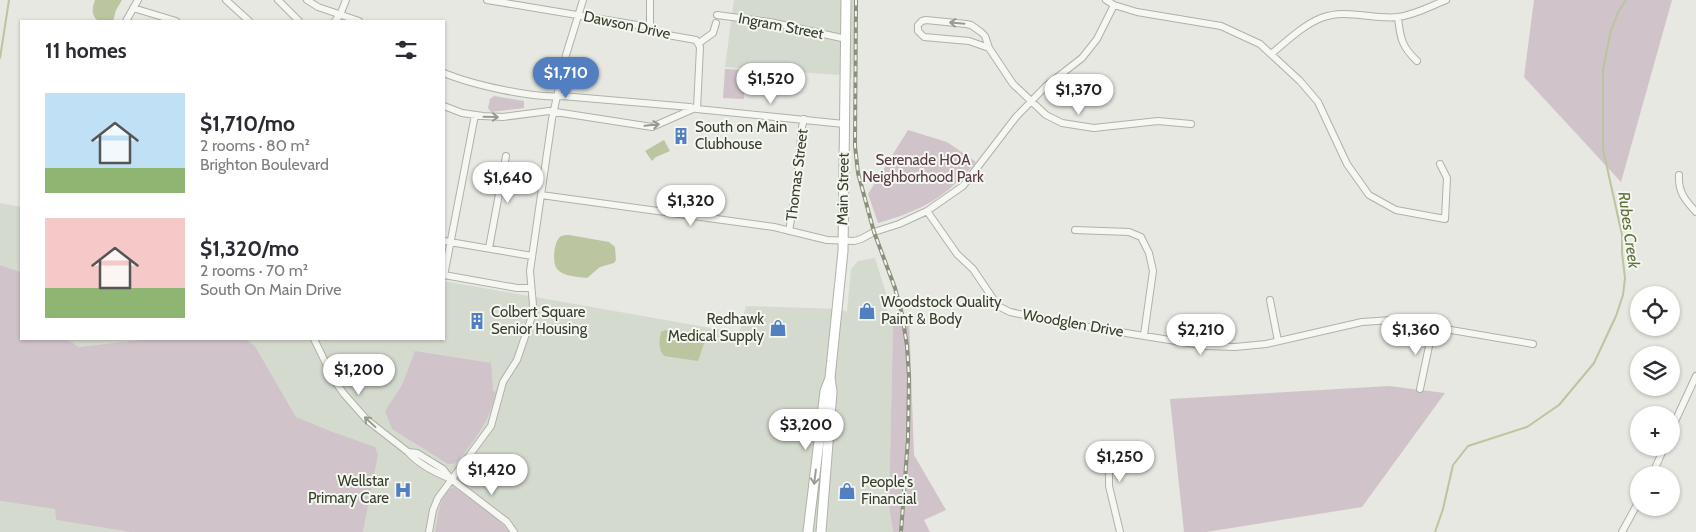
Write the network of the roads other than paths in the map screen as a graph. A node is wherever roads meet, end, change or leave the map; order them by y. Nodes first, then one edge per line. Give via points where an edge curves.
1 (138, 0) edge
2 (226, 0) edge
3 (278, 0) edge
4 (308, 0) edge
5 (346, 0) edge
6 (487, 0) edge
7 (583, 0) edge
8 (650, 0) edge
9 (846, 0) edge
10 (1106, 0) edge
11 (1446, 0) edge
12 (1114, 5) junction
13 (133, 8) junction
14 (578, 15) junction
15 (716, 15) dead end
16 (340, 16) junction
17 (1398, 17) junction
18 (127, 20) edge
19 (173, 20) edge
20 (249, 20) edge
21 (298, 20) edge
22 (336, 20) edge
23 (355, 20) edge
24 (716, 23) dead end
25 (650, 28) junction
26 (846, 39) junction
27 (699, 43) junction
28 (989, 48) junction
29 (1271, 54) junction
30 (1417, 61) dead end
31 (445, 73) edge
32 (556, 96) junction
33 (1030, 101) junction
34 (445, 106) edge
35 (696, 109) junction
36 (553, 112) junction
37 (475, 116) junction
38 (804, 119) junction
39 (844, 124) junction
40 (1191, 124) dead end
41 (506, 156) dead end
42 (1440, 164) dead end
43 (1679, 175) dead end
44 (541, 195) junction
45 (927, 211) junction
46 (1696, 212) edge
47 (1076, 230) dead end
48 (789, 231) junction
49 (447, 241) edge
50 (842, 241) junction
51 (489, 248) junction
52 (532, 256) junction
53 (445, 264) edge
54 (445, 275) edge
55 (531, 288) junction
56 (1270, 300) dead end
57 (1433, 327) junction
58 (1144, 336) junction
59 (314, 340) edge
60 (1278, 341) junction
61 (1533, 344) dead end
62 (1696, 376) edge
63 (830, 378) junction
64 (1420, 389) dead end
65 (1680, 411) edge
66 (1094, 452) dead end
67 (451, 479) junction
68 (1631, 516) edge
69 (429, 532) edge
70 (514, 532) edge
71 (808, 532) edge
72 (821, 532) edge
73 (1120, 532) edge
74 (1622, 532) edge

1 - 13 street
2 - 20 street
3 - 21 street
4 - 16 street
5 - 16 street
6 - 14 street, Dawson Drive
7 - 14 street
8 - 25 street
9 - 26 main road, Main Street
10 - 12 street
11 - 17 street
12 - 29 street via 1221,26 1260,44
12 - 33 street via 1097,39 1082,58
13 - 18 street
13 - 19 street
14 - 25 street, Dawson Drive
14 - 32 street
15 - 26 street, Ingram Street via 770,22
16 - 22 street
16 - 23 street
17 - 29 street via 1347,14 1322,18 1298,31
17 - 30 street via 1405,50
24 - 27 street via 711,36
25 - 27 street, Dawson Drive via 662,34 693,38
26 - 39 main road, Main Street
27 - 35 street
28 -> 28 street via 985,36 971,26 926,20 918,25 918,31 924,37 969,41
28 - 33 street via 1005,75
29 - 42 street via 1318,102 1347,164 1370,195 1396,210 1445,219 1447,178
31 - 32 street via 494,87
32 - 35 street
32 - 36 street
33 - 40 street via 1046,115 1072,126 1105,128 1158,121
33 - 45 street via 963,186
34 - 37 street
36 -> 35 street via 652,127
35 - 38 street
37 -> 36 street via 503,117 542,110
36 - 44 street
37 - 49 street
38 - 39 street
38 - 48 street, Thomas Street
39 - 50 main road, Main Street
41 - 51 street
43 - 46 street via 1678,186
44 - 48 street
44 - 52 street
45 - 50 street via 861,240
45 - 58 street, Woodglen Drive via 998,306 1010,312 1057,322
47 - 58 street via 1129,232 1141,237 1153,271
48 - 50 street
49 - 51 street
49 - 53 street
50 - 63 main road, Main Street
51 - 52 street
52 - 55 street
54 - 55 street
55 - 67 street via 531,319 517,360 503,382 491,426
56 - 60 street
57 - 60 street, Woodglen Drive via 1392,320 1362,322
57 - 61 street, Woodglen Drive
57 - 64 street
58 - 60 street, Woodglen Drive via 1235,348
67 -> 59 street via 443,469 416,453 408,452 367,420 334,380
62 - 65 street
63 -> 71 main road, Main Street via 825,391
63 - 72 main road, Main Street via 832,392
66 - 73 street via 1105,460 1109,469 1109,486
67 - 69 street via 433,510
67 - 70 street via 508,522
68 - 74 street

